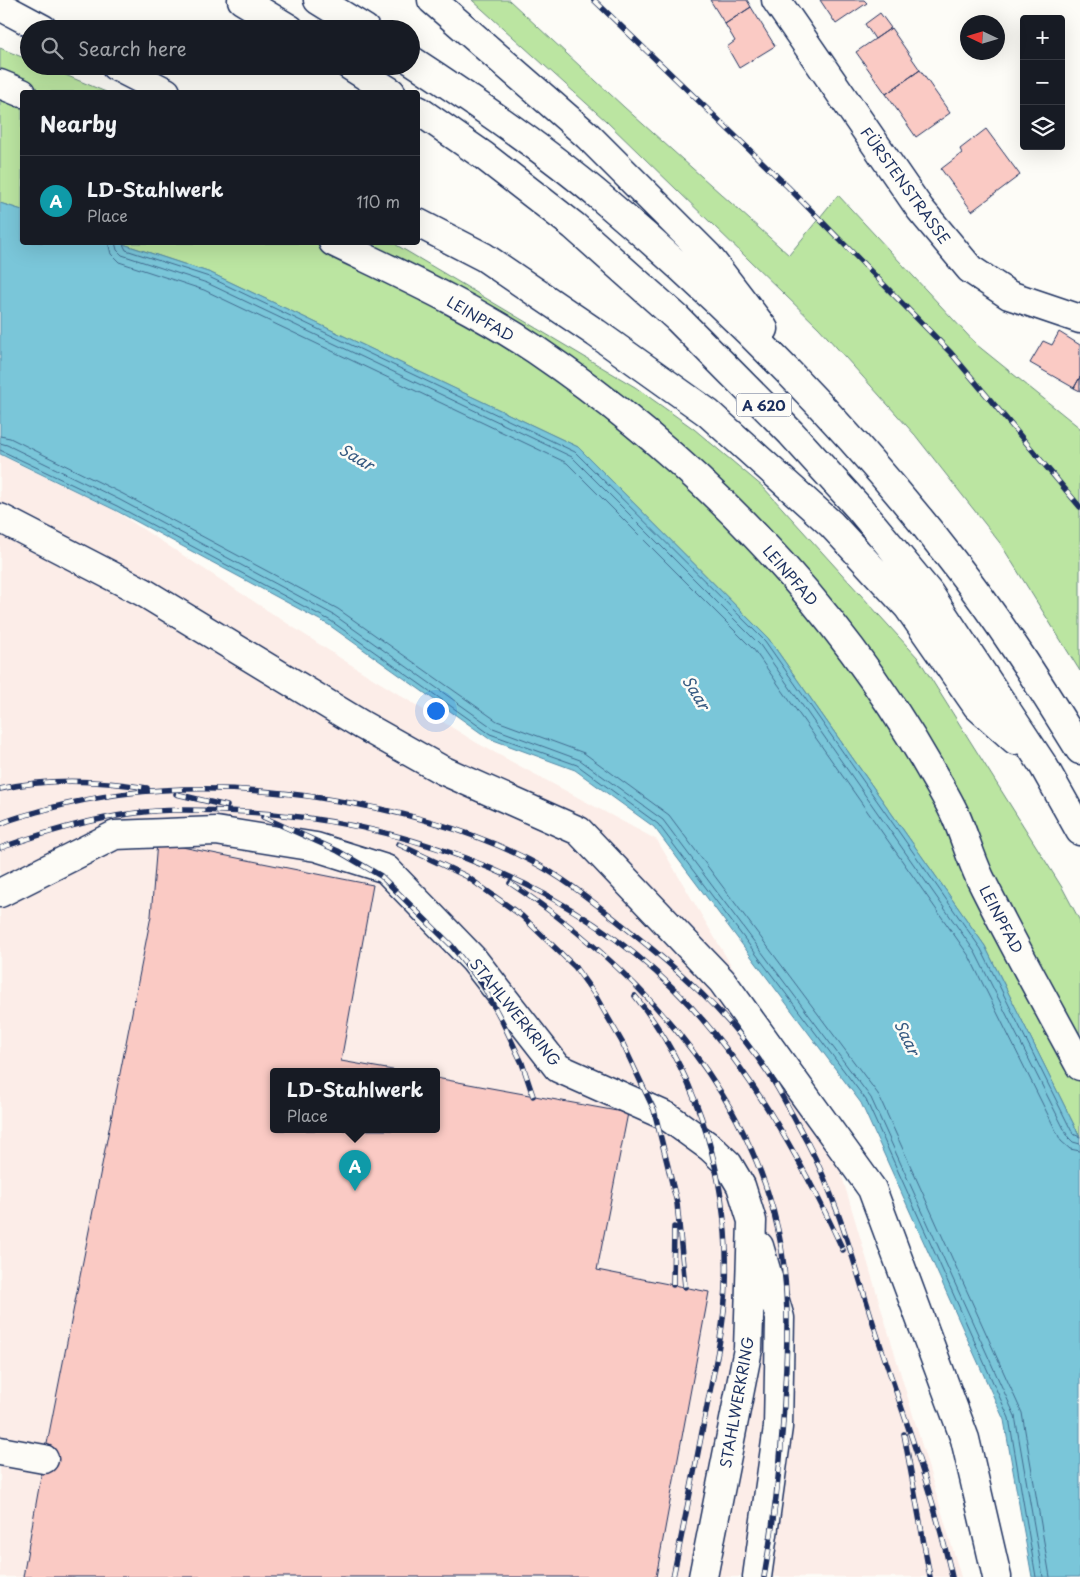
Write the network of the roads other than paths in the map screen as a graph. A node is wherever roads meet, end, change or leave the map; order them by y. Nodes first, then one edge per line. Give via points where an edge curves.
1 (242, 0) edge
2 (318, 0) edge
3 (432, 0) edge
4 (776, 0) edge
5 (0, 6) edge
6 (26, 20) edge
7 (275, 20) edge
8 (350, 20) edge
9 (420, 66) edge
10 (133, 75) edge
11 (364, 75) edge
12 (0, 84) edge
13 (162, 90) edge
14 (388, 90) edge
15 (20, 92) edge
16 (420, 111) edge
17 (420, 224) edge
18 (339, 245) edge
19 (1080, 319) edge
20 (832, 418) junction
21 (0, 518) edge
22 (1080, 750) edge
23 (1042, 765) junction
24 (1080, 831) edge
25 (0, 893) edge
26 (1080, 1066) edge
27 (752, 1221) junction
28 (0, 1451) edge
29 (44, 1459) dead end
30 (703, 1577) edge
31 (756, 1577) edge
32 (997, 1577) edge

1 - 7 main road
2 - 8 main road
3 - 20 main road via 588,136 708,256
4 - 19 main road, FÜRSTENSTRASSE via 920,209 970,269 1009,294
5 - 6 main road
9 - 20 main road, A 620 via 512,129 603,199 702,288
10 - 13 main road
11 - 14 main road
12 - 15 main road
16 - 23 main road, A 620 via 574,226 677,318 791,433 859,508 929,593
17 - 23 main road via 484,257 708,413 831,524 908,606 977,706
18 - 26 main road, LEINPFAD via 432,290 534,348 671,453 768,547 830,621 881,691 929,766 956,817 979,875
20 - 22 main road, A 620 via 953,560 1036,677
21 - 32 main road via 143,592 442,770 579,830 716,974 872,1189 965,1439
23 - 24 main road, A 620
25 - 27 main road, STAHLWERKRING via 115,835 216,832 316,847 386,869 474,960 558,1068 668,1117 728,1164 741,1186
27 - 30 main road, STAHLWERKRING via 748,1349
27 - 31 main road via 780,1318 778,1427
28 - 29 main road

